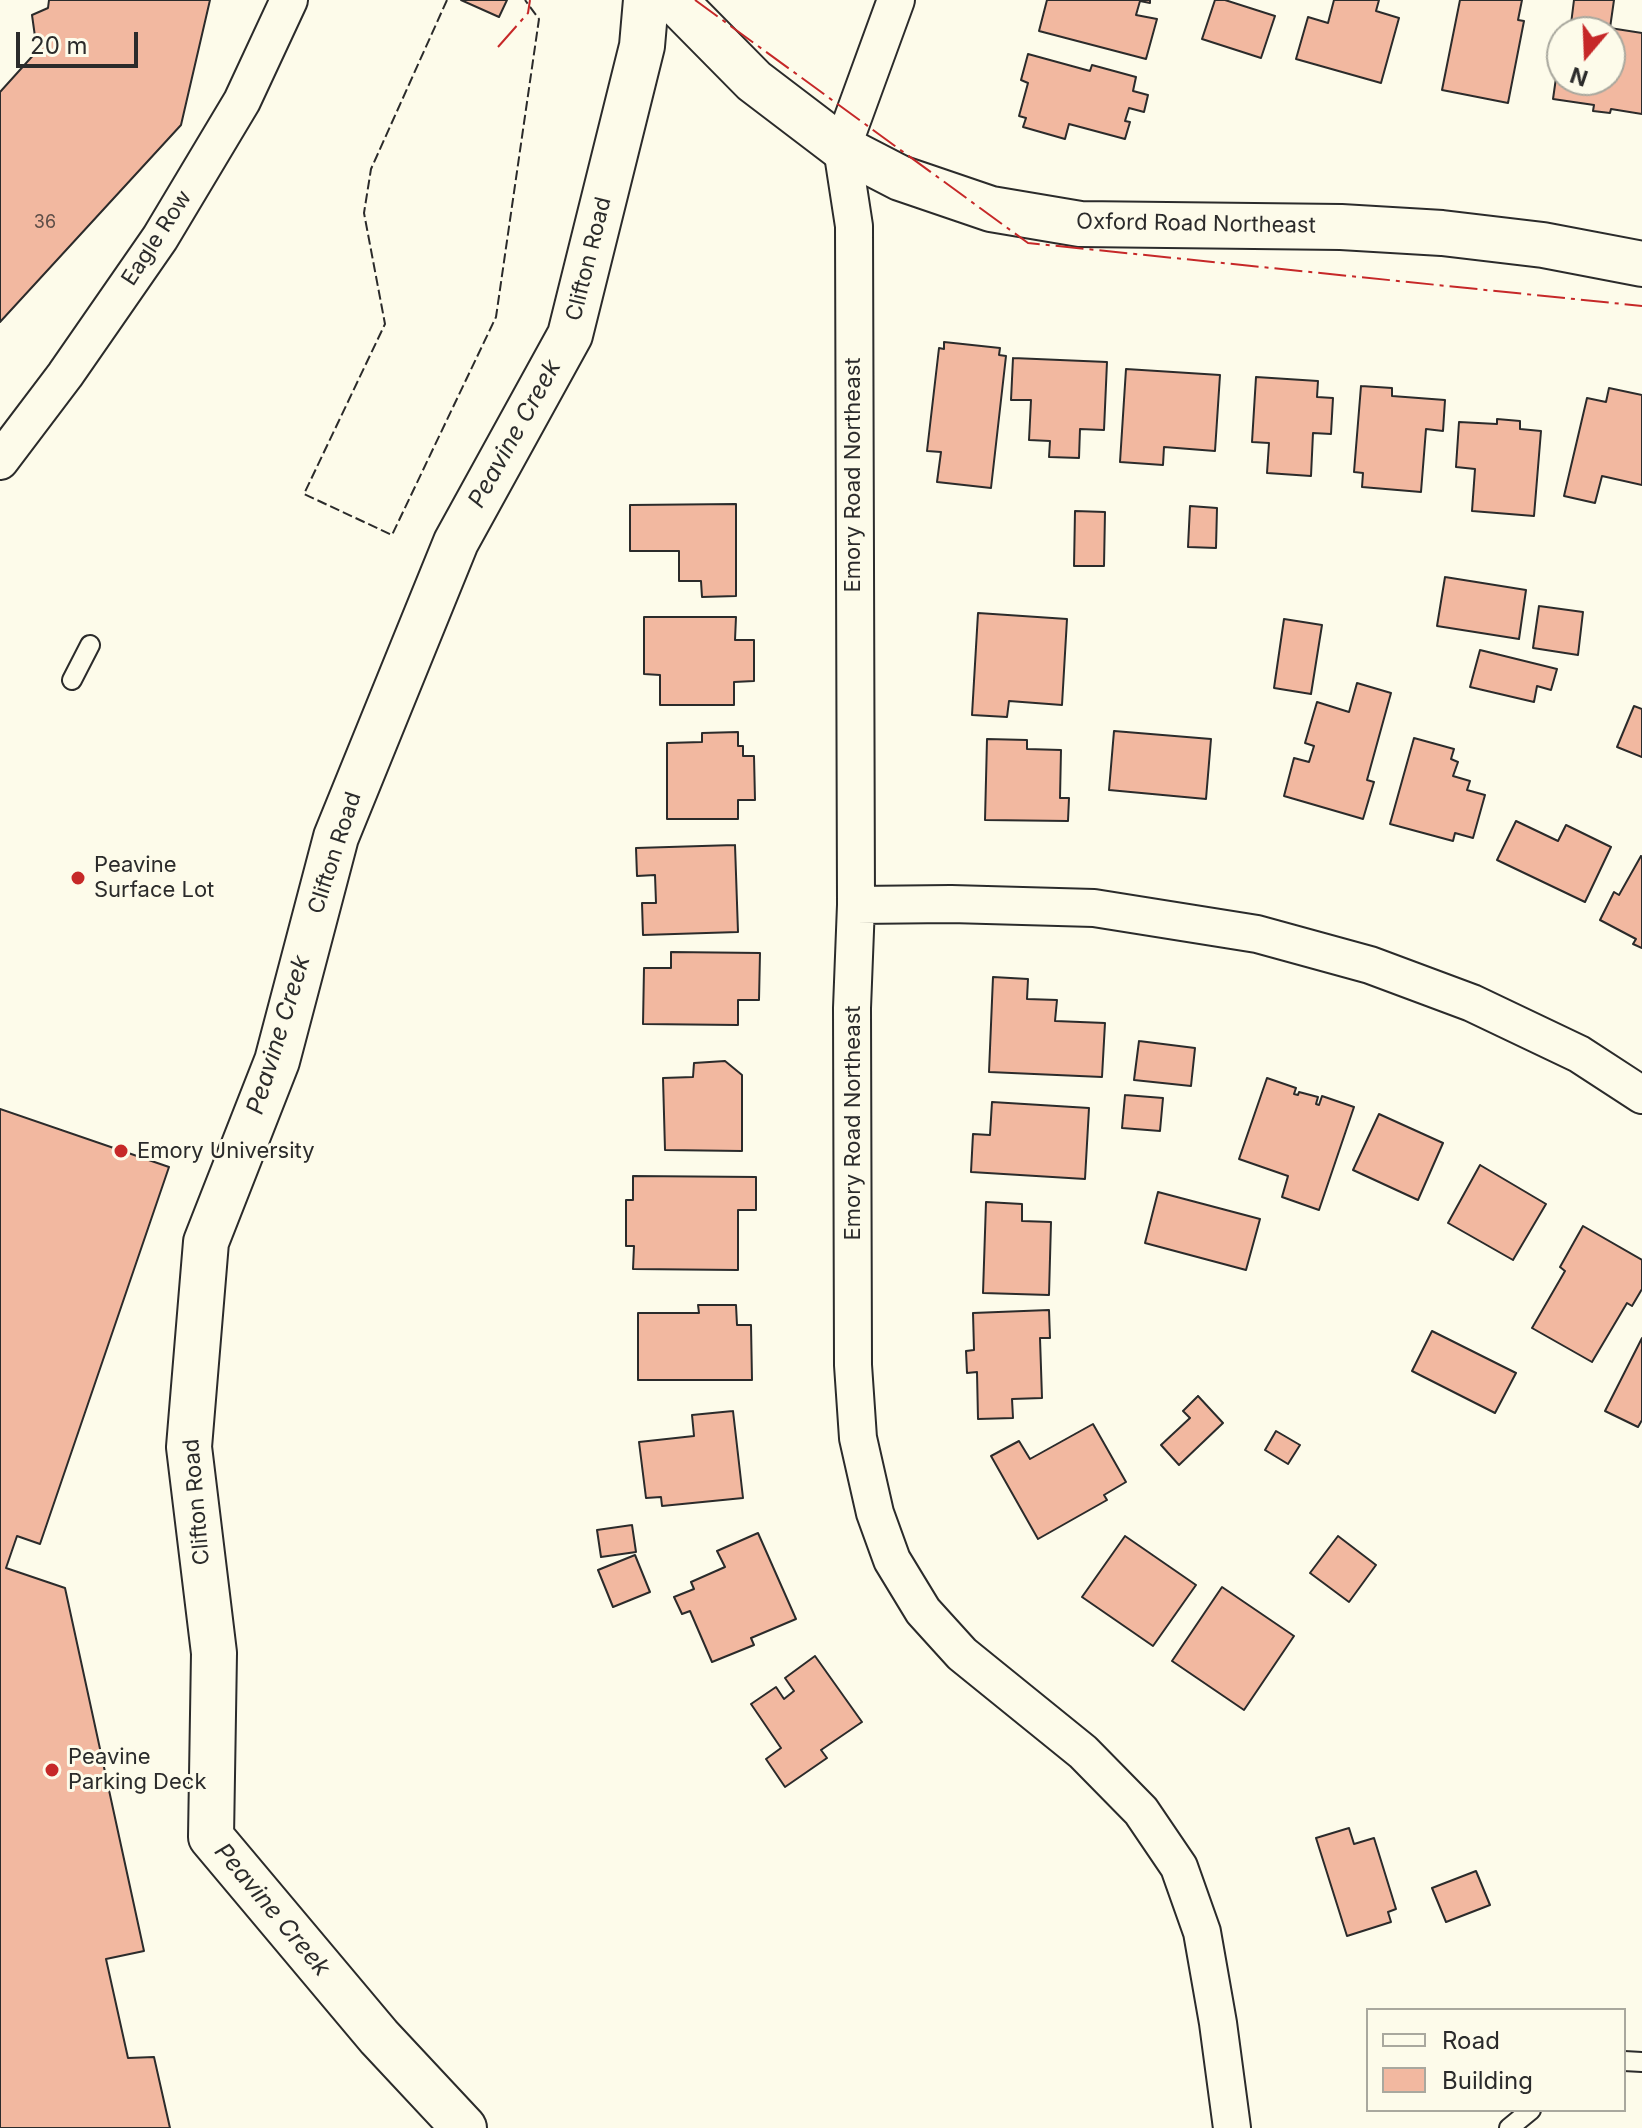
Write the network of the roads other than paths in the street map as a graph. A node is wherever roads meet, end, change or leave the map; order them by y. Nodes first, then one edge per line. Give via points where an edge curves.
1 (289, 0) edge
2 (646, 0) edge
3 (896, 0) edge
4 (684, 11) edge
5 (842, 148) junction
6 (1642, 264) edge
7 (0, 461) edge
8 (90, 645) dead end
9 (72, 680) dead end
10 (856, 905) junction
11 (1642, 1095) edge
12 (1529, 2112) edge
13 (464, 2128) edge
14 (1232, 2128) edge
15 (1509, 2128) edge

1 - 7 street, Eagle Row via 242,101 160,238
2 - 13 main road, Clifton Road via 642,46 570,335 456,542 336,837 277,1061 206,1242 203,1273 189,1447 214,1653 211,1837 379,2037
3 - 5 street, Emory Road Northeast
4 - 5 main road, Oxford Road Northeast via 754,81
5 - 6 main road, Oxford Road Northeast via 946,195 1033,218 1128,226 1442,233
5 - 10 street, Emory Road Northeast via 854,226
8 - 9 lane
10 - 11 street via 1094,908 1257,934 1370,965 1472,1003 1579,1054
10 - 14 street, Emory Road Northeast via 853,1365 858,1438 875,1513 892,1560 923,1611 962,1654 1092,1762 1141,1811 1179,1867 1202,1932
12 - 15 lane

